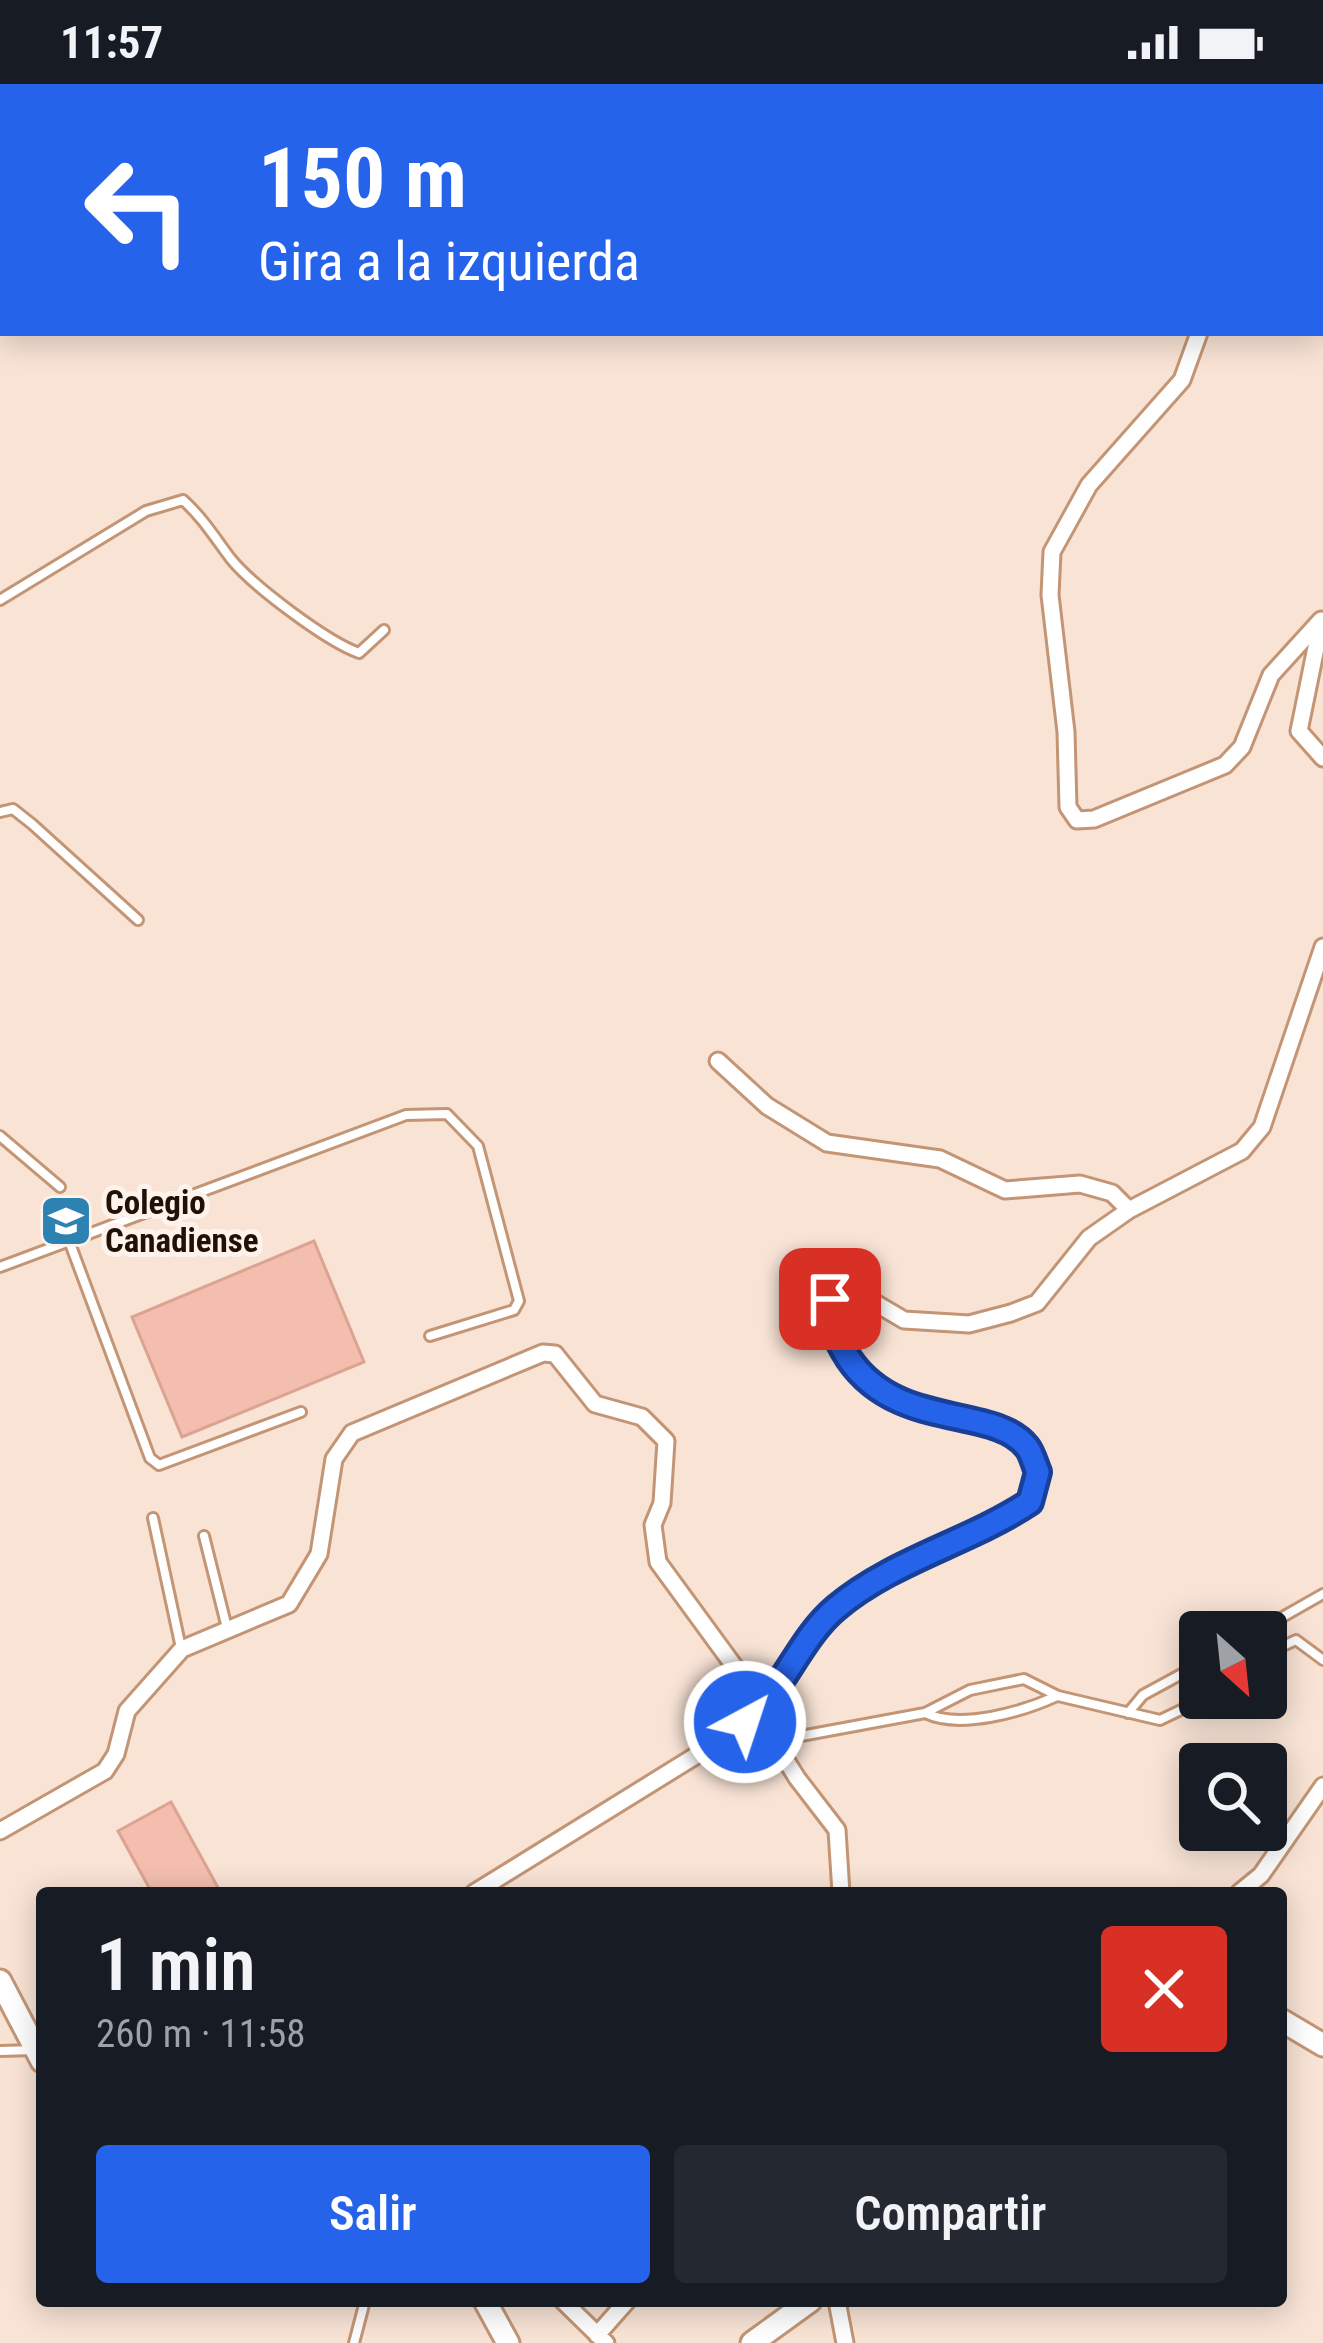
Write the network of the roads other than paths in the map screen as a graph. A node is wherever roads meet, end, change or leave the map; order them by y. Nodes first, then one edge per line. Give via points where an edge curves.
1 (1198, 336) edge
2 (0, 600) edge
3 (1322, 617) edge
4 (384, 630) dead end
5 (1323, 758) edge
6 (0, 812) edge
7 (138, 920) dead end
8 (1323, 947) edge
9 (718, 1061) dead end
10 (0, 1136) edge
11 (60, 1187) dead end
12 (1129, 1210) junction
13 (68, 1238) junction
14 (0, 1267) edge
15 (430, 1336) dead end
16 (301, 1412) dead end
17 (153, 1519) dead end
18 (205, 1536) dead end
19 (1323, 1594) edge
20 (1287, 1614) edge
21 (227, 1630) junction
22 (1287, 1644) edge
23 (182, 1649) junction
24 (1323, 1660) edge
25 (1179, 1675) edge
26 (1058, 1696) junction
27 (764, 1707) junction
28 (1179, 1711) edge
29 (925, 1713) junction
30 (1127, 1713) junction
31 (774, 1741) junction
32 (1323, 1786) edge
33 (0, 1831) edge
34 (484, 1887) edge
35 (841, 1887) edge
36 (1246, 1887) edge
37 (0, 1981) edge
38 (1287, 2024) edge
39 (1323, 2045) edge
40 (36, 2049) edge
41 (0, 2051) edge
42 (36, 2055) edge
43 (363, 2307) edge
44 (488, 2307) edge
45 (569, 2307) edge
46 (622, 2307) edge
47 (802, 2307) edge
48 (838, 2307) edge
49 (601, 2339) edge
50 (354, 2343) edge
51 (508, 2343) edge
52 (752, 2343) edge
53 (845, 2343) edge

1 - 3 street via 1182,380 1090,485 1052,552 1068,807 1077,820 1225,765 1242,746 1271,675
2 - 4 lane via 146,511 183,500 251,580 327,641 359,652
3 - 5 street via 1298,730
6 - 7 lane via 14,809
8 - 12 street via 1262,1127 1243,1151
9 - 12 street via 766,1106 827,1143 940,1160 1005,1190 1080,1184 1112,1193
10 - 11 lane
12 - 27 street via 1089,1238 1037,1303 1011,1313 969,1324 904,1320 848,1287 830,1299 829,1317 862,1378 913,1409 998,1429 1026,1445 1038,1472 1030,1502 871,1581 831,1612
13 - 14 lane
13 - 15 lane via 406,1115 447,1114 478,1146 519,1301 514,1310
13 - 16 lane via 150,1459 159,1465
17 - 23 lane
18 - 21 lane
19 - 20 lane
21 - 23 street
21 - 27 street via 289,1604 309,1579 334,1459 352,1433 555,1354 595,1404 641,1417 666,1441 653,1525 658,1562
22 - 24 lane via 1296,1640
23 - 33 street via 127,1712 105,1771
25 - 30 lane
26 - 29 lane via 970,1717
26 - 29 lane via 1024,1679 1004,1680
26 - 30 lane
27 - 31 street
27 - 34 street via 699,1756
28 - 30 lane via 1160,1720
29 - 31 lane
31 - 35 street via 837,1830
32 - 36 street
37 - 40 main road
38 - 39 main road
41 - 42 lane
43 - 50 lane
44 - 51 main road
45 - 49 street
46 - 49 street
47 - 52 main road
48 - 53 street

